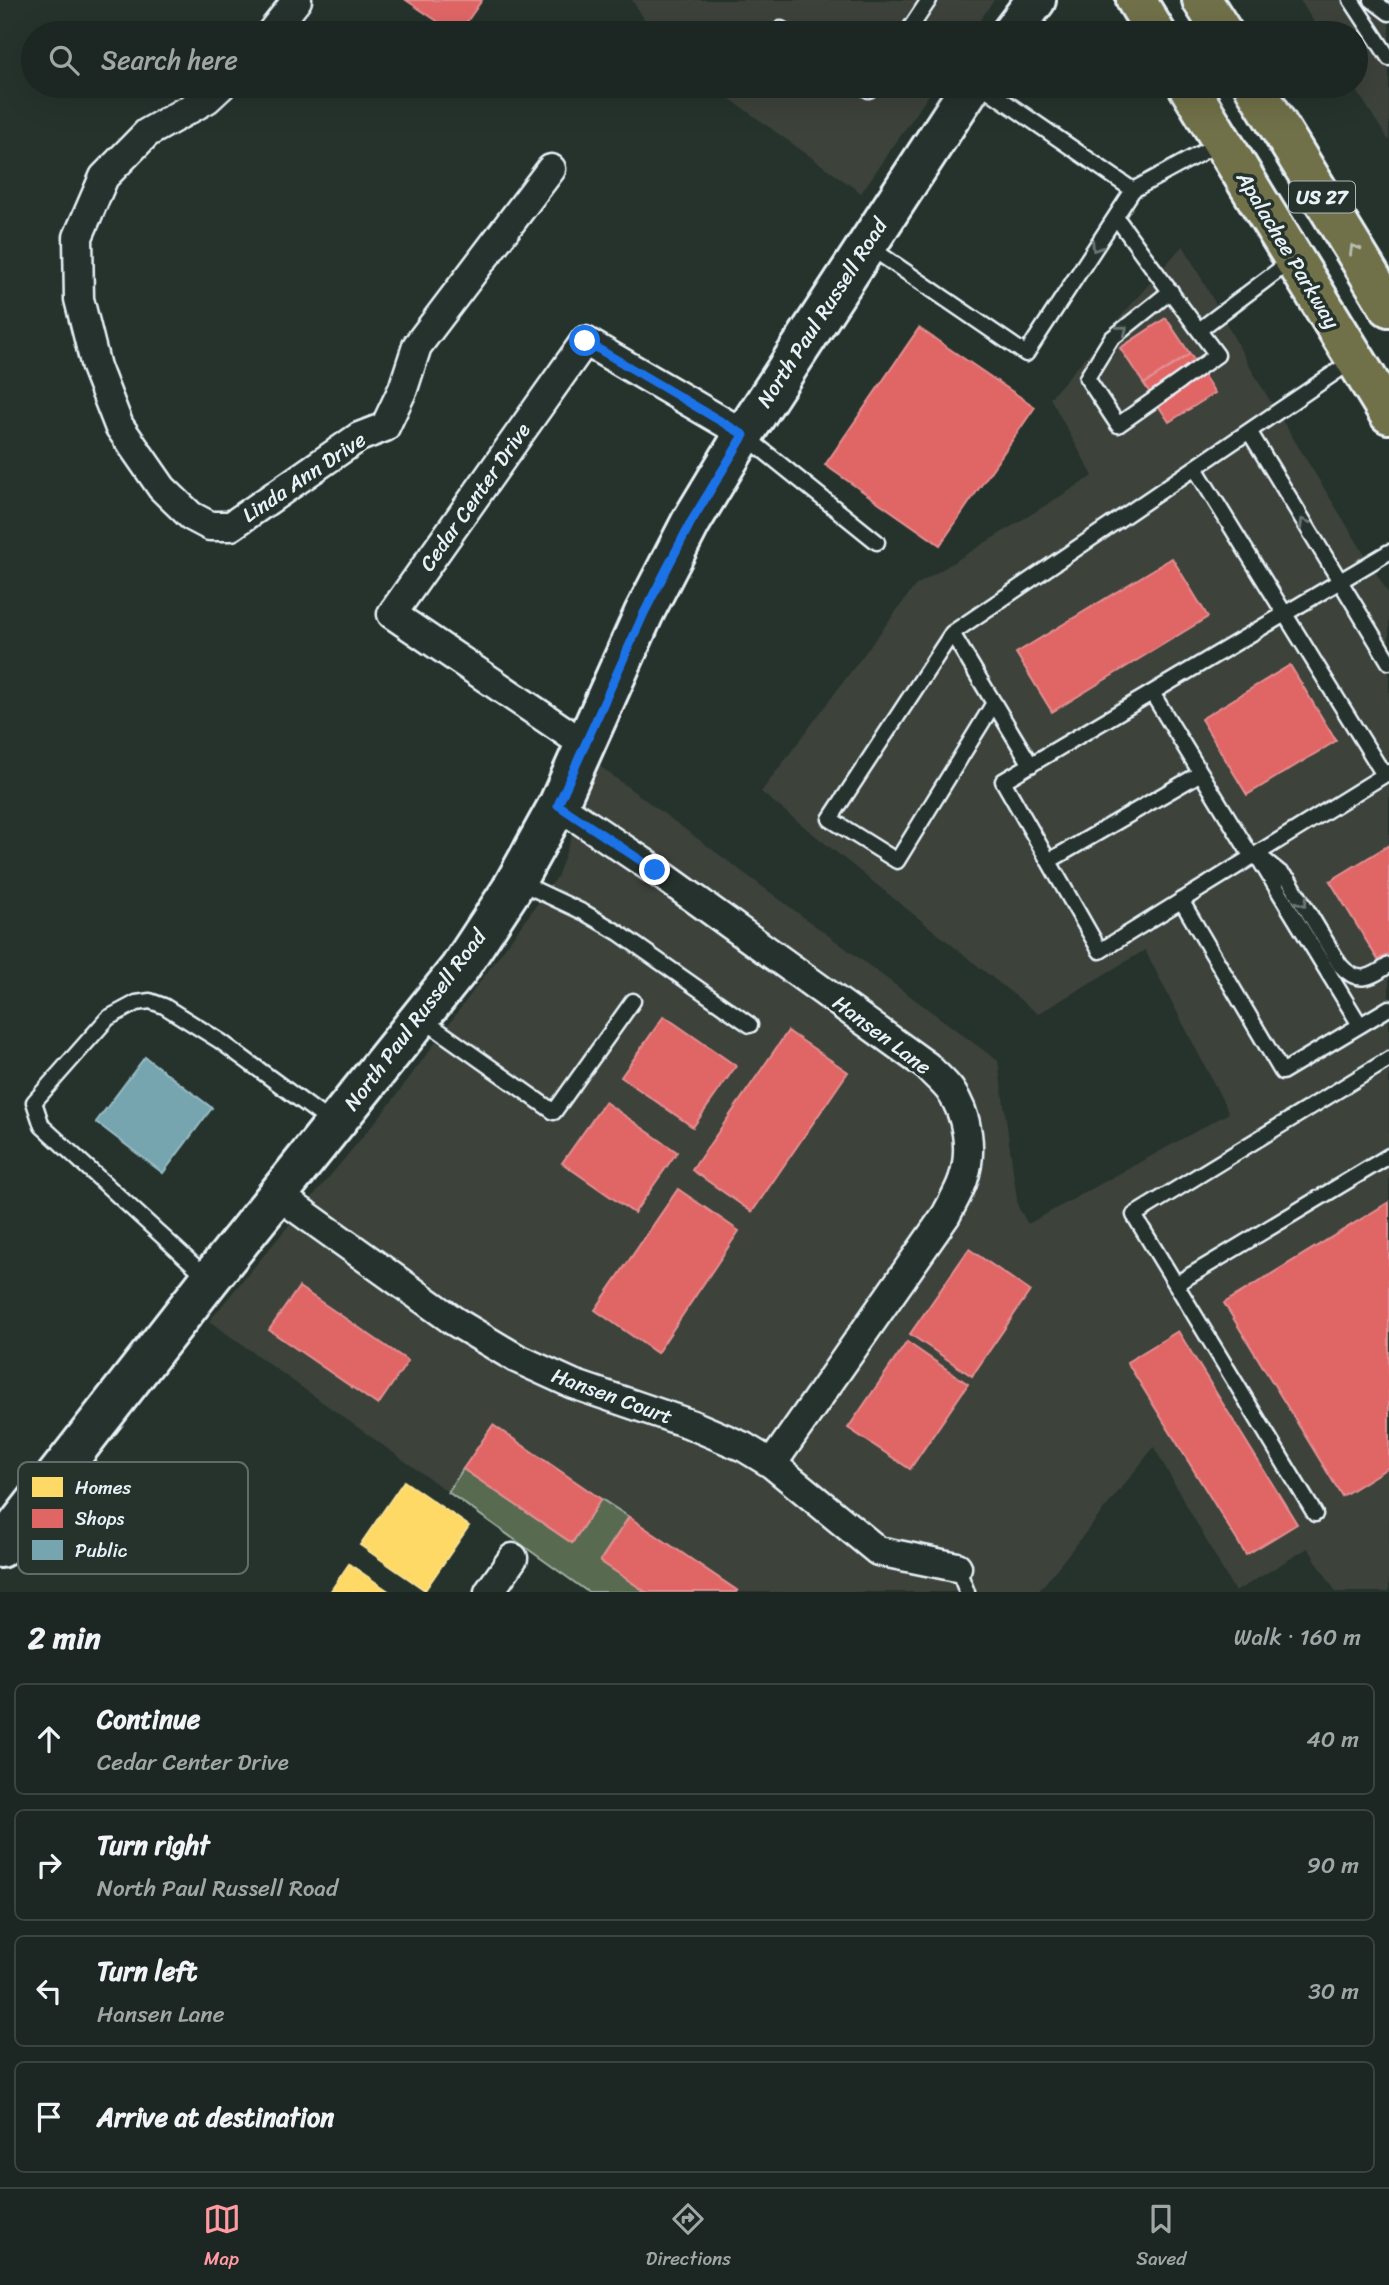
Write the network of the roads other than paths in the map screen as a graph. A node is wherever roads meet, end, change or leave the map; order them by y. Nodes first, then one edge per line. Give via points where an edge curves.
1 (297, 0) edge
2 (929, 0) edge
3 (1036, 0) edge
4 (1136, 0) edge
5 (1202, 0) edge
6 (1351, 0) edge
7 (1372, 0) edge
8 (1389, 13) edge
9 (280, 21) edge
10 (915, 21) edge
11 (1019, 21) edge
12 (1149, 21) edge
13 (1215, 21) edge
14 (1365, 21) edge
15 (1368, 26) edge
16 (1389, 58) edge
17 (208, 98) edge
18 (963, 98) edge
19 (999, 98) edge
20 (1195, 98) edge
21 (1261, 98) edge
22 (1222, 142) junction
23 (551, 169) dead end
24 (1133, 190) junction
25 (1116, 216) junction
26 (866, 244) junction
27 (1293, 259) junction
28 (1171, 292) junction
29 (1389, 307) edge
30 (1199, 330) junction
31 (1355, 359) junction
32 (1389, 414) edge
33 (1249, 431) junction
34 (744, 435) junction
35 (1195, 468) junction
36 (877, 542) dead end
37 (1389, 552) edge
38 (1340, 582) junction
39 (1285, 614) junction
40 (952, 634) junction
41 (1389, 662) edge
42 (1152, 693) junction
43 (994, 703) junction
44 (585, 745) junction
45 (1031, 765) junction
46 (1200, 773) junction
47 (1386, 773) edge
48 (558, 805) junction
49 (1254, 855) junction
50 (1049, 861) junction
51 (516, 881) junction
52 (1181, 900) junction
53 (1389, 965) edge
54 (634, 1002) dead end
55 (1389, 1008) edge
56 (421, 1018) junction
57 (750, 1025) dead end
58 (1360, 1026) junction
59 (1389, 1059) edge
60 (334, 1125) junction
61 (1389, 1156) edge
62 (278, 1195) junction
63 (209, 1280) junction
64 (1176, 1284) junction
65 (67, 1462) edge
66 (772, 1464) junction
67 (1315, 1514) dead end
68 (18, 1525) edge
69 (0, 1548) edge
70 (513, 1558) dead end
71 (962, 1579) edge
72 (489, 1592) edge

1 - 9 street
2 - 10 lane
3 - 11 street
4 - 12 main road
5 - 13 main road
6 - 14 lane
7 - 8 lane
15 - 16 lane
17 - 23 street, Linda Ann Drive via 147,133 104,177 78,237 79,299 96,367 119,426 162,488 191,516 211,526 231,526 359,437 384,427 417,346
18 - 26 street, North Paul Russell Road
19 - 24 lane
20 - 22 main road, Apalachee Parkway / US 27
29 -> 21 main road, US 27
22 - 24 lane
22 - 27 main road, Apalachee Parkway / US 27
24 - 25 lane
25 -> 26 lane via 1026,354
25 - 28 lane
26 - 34 street, North Paul Russell Road
27 - 30 lane
27 - 31 main road, Apalachee Parkway / US 27
28 - 30 lane
30 -> 28 lane via 1217,355 1118,425 1087,378 1111,339
31 - 32 main road, Apalachee Parkway / US 27
31 - 33 lane
33 - 35 lane
38 -> 33 lane
34 - 36 lane
34 - 44 street, North Paul Russell Road via 685,533
34 - 44 street, Cedar Center Drive via 585,341 392,614
35 - 39 lane
35 - 40 lane
37 - 38 lane
38 - 39 lane
38 - 41 lane
39 - 42 lane
39 - 47 lane
40 - 43 lane
40 - 43 lane via 830,819 897,861
42 - 45 lane
42 - 46 lane
43 - 45 lane
44 - 48 street, North Paul Russell Road
45 - 50 lane via 1003,781
46 - 49 lane
46 - 50 lane
47 - 49 lane
48 - 51 street, North Paul Russell Road
48 - 66 street, Hansen Lane via 927,1066 950,1090 961,1111 967,1166 946,1215
49 - 52 lane
49 -> 53 lane via 1289,880 1348,973 1371,977
49 - 58 lane
50 - 52 lane via 1100,951
51 - 56 street, North Paul Russell Road
51 - 57 lane via 619,933
52 - 58 lane via 1283,1072
54 - 56 lane via 554,1112
55 - 58 lane
56 - 60 street, North Paul Russell Road
59 - 64 lane via 1135,1215
60 - 62 street, North Paul Russell Road
60 - 63 lane via 220,1041 150,1001 108,1018 34,1102 42,1126
61 - 64 lane
62 - 63 street, North Paul Russell Road
62 - 66 street, Hansen Court via 454,1321 516,1358 573,1384 701,1429
63 - 65 street, North Paul Russell Road
64 - 67 lane
66 - 71 street, Hansen Court via 878,1551
68 - 69 street, North Paul Russell Road
70 - 72 street

